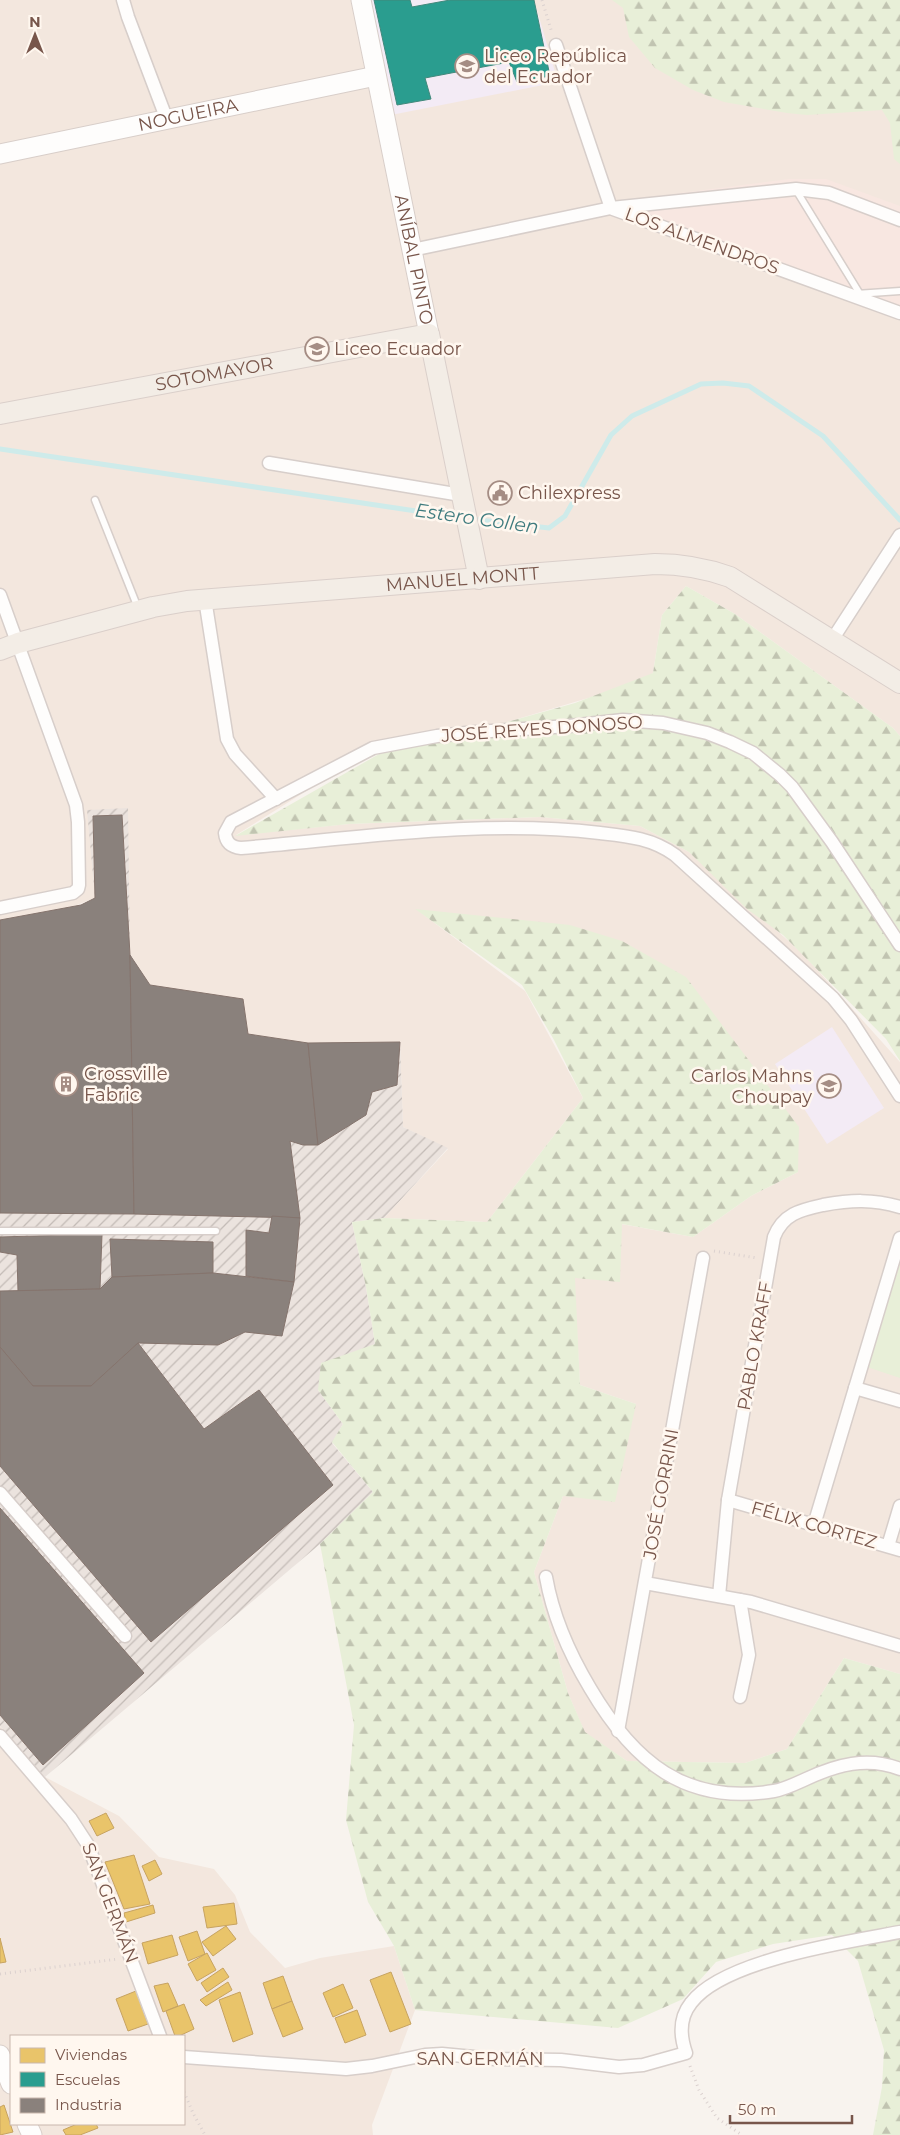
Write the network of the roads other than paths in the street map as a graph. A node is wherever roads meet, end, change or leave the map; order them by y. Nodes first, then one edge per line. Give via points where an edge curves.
1 (123, 0) edge
2 (361, 0) edge
3 (556, 45) road end
4 (376, 76) junction
5 (167, 120) junction
6 (0, 154) edge
7 (796, 189) junction
8 (611, 208) junction
9 (900, 220) edge
10 (412, 250) junction
11 (900, 292) edge
12 (854, 294) junction
13 (900, 312) edge
14 (429, 334) junction
15 (0, 414) edge
16 (269, 464) dead end
17 (462, 498) junction
18 (96, 500) dead end
19 (898, 538) edge
20 (479, 579) junction
21 (0, 595) edge
22 (205, 599) junction
23 (139, 611) junction
24 (832, 640) junction
25 (9, 646) edge
26 (900, 684) edge
27 (276, 799) junction
28 (0, 908) edge
29 (900, 945) edge
30 (900, 1096) edge
31 (900, 1208) edge
32 (216, 1230) dead end
33 (0, 1231) edge
34 (900, 1238) edge
35 (704, 1258) road end
36 (855, 1388) junction
37 (900, 1402) edge
38 (0, 1493) edge
39 (728, 1500) junction
40 (900, 1506) edge
41 (814, 1525) junction
42 (894, 1548) edge
43 (546, 1577) dead end
44 (645, 1583) junction
45 (719, 1596) junction
46 (740, 1600) junction
47 (125, 1636) dead end
48 (900, 1646) edge
49 (740, 1697) dead end
50 (618, 1731) junction
51 (0, 1736) edge
52 (900, 1769) edge
53 (900, 1932) edge
54 (160, 2035) edge
55 (185, 2057) edge
56 (1, 2060) edge
57 (10, 2082) edge

1 - 5 street
2 - 4 street, ANÍBAL PINTO
3 - 8 street
4 - 5 street, NOGUEIRA
4 - 10 street, ANÍBAL PINTO
5 - 6 street, NOGUEIRA
7 - 8 street
7 - 9 street via 829,193
7 - 12 lane
8 - 10 street, LOS ALMENDROS
8 - 12 street, LOS ALMENDROS
10 - 14 street, ANÍBAL PINTO
11 - 12 lane
12 - 13 street, LOS ALMENDROS
14 - 15 main road, SOTOMAYOR
14 - 17 main road, ANÍBAL PINTO
16 - 17 street
17 - 20 main road, ANÍBAL PINTO
18 - 23 lane
19 - 24 street
20 - 22 main road, MANUEL MONTT
20 - 24 main road, MANUEL MONTT via 655,564 695,566 746,586
21 - 25 street
22 - 23 main road, MANUEL MONTT
22 - 27 street via 227,739 236,754
23 - 25 main road, MANUEL MONTT
24 - 26 main road, MANUEL MONTT
25 - 28 street via 76,805 79,885 73,893
27 - 29 street, JOSÉ REYES DONOSO via 373,748 405,741 623,720 683,726 742,747 767,763 792,787
27 - 30 street, JOSÉ REYES DONOSO via 228,825 225,833 228,843 241,848 502,827 577,830 641,838 658,844 675,855 833,998
31 - 39 street, PABLO KRAFF via 875,1201 855,1200 800,1210 777,1228
32 - 33 lane
34 - 36 street
35 - 44 street, JOSÉ GORRINI
36 - 37 street
36 - 41 street
38 - 47 street
39 - 41 street, FÉLIX CORTEZ
39 - 45 street, PABLO KRAFF
40 - 42 street
41 - 42 street, FÉLIX CORTEZ
43 - 50 street via 555,1615 570,1652
44 - 45 street
44 - 50 street, JOSÉ GORRINI
45 - 46 street
46 - 48 street
46 - 49 street via 748,1655
50 - 52 street via 660,1770 685,1783 720,1791 773,1791 835,1767 858,1762
51 - 54 street, SAN GERMÁN via 83,1835 93,1854
53 - 55 street, SAN GERMÁN via 784,1957 715,1981 691,2002 683,2018 682,2037 686,2053 643,2065 619,2067 561,2060 425,2055 346,2069
56 - 57 street

